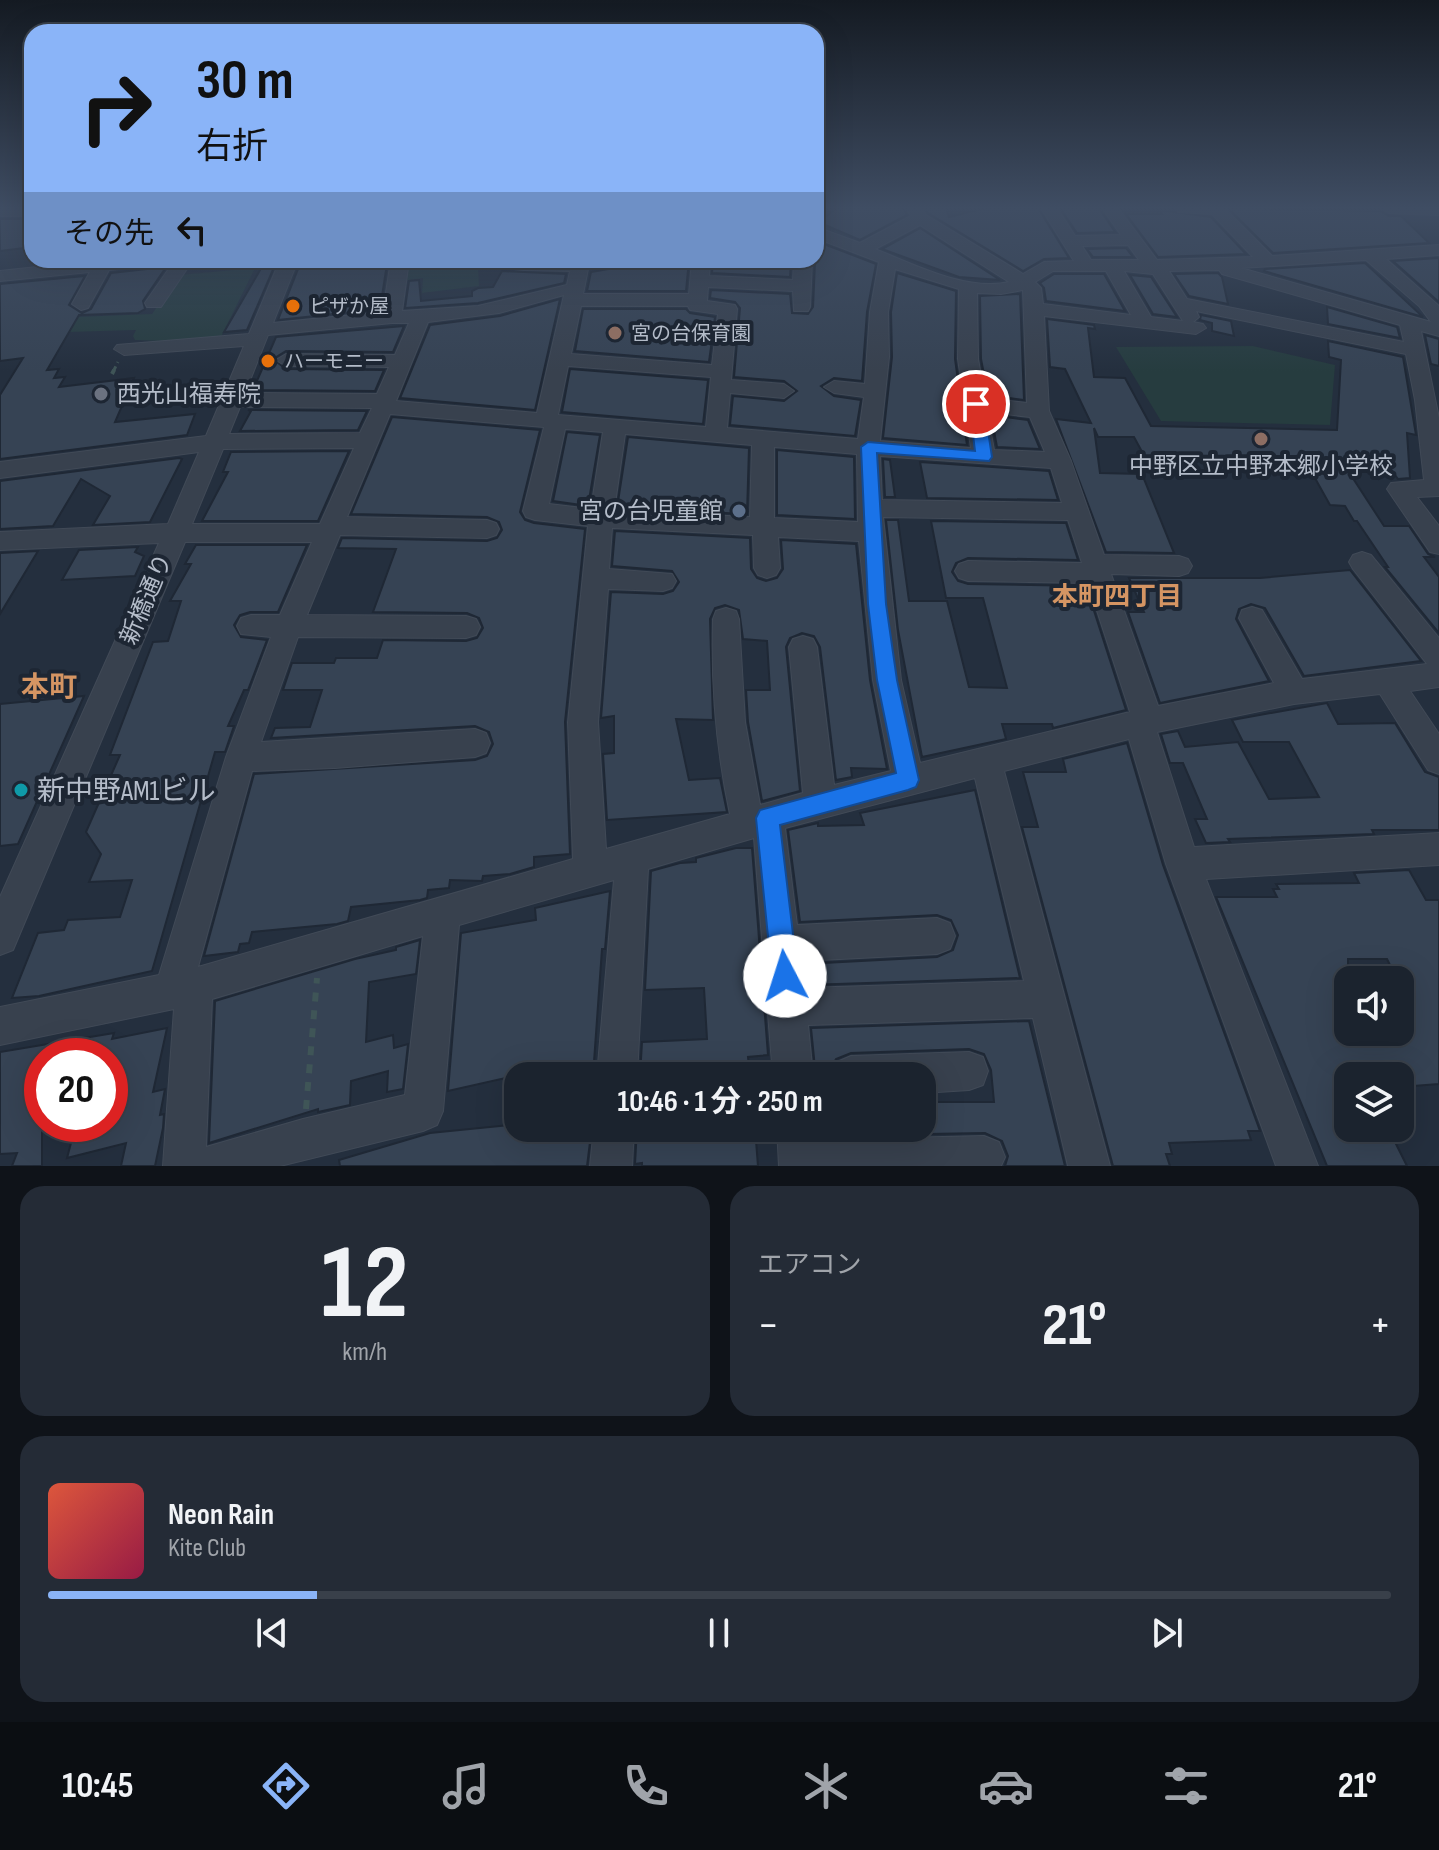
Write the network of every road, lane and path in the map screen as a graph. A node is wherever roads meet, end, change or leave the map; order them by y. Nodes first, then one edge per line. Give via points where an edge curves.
1 (887, 262) edge
2 (898, 262) edge
3 (961, 262) edge
4 (993, 262) edge
5 (1084, 262) edge
6 (1149, 262) edge
7 (1247, 262) edge
8 (1385, 262) edge
9 (1209, 265) junction
10 (1086, 266) junction
11 (1112, 266) junction
12 (1152, 266) junction
13 (49, 268) edge
14 (101, 268) edge
15 (178, 268) edge
16 (286, 268) edge
17 (399, 268) edge
18 (479, 268) edge
19 (580, 268) edge
20 (700, 268) edge
21 (802, 268) edge
22 (937, 276) junction
23 (1, 278) edge
24 (1027, 283) junction
25 (486, 285) dead end
26 (801, 286) junction
27 (968, 286) junction
28 (698, 290) junction
29 (574, 295) junction
30 (154, 303) dead end
31 (1182, 303) junction
32 (81, 304) dead end
33 (325, 305) dead end
34 (801, 307) dead end
35 (1034, 309) junction
36 (433, 314) junction
37 (392, 317) junction
38 (1439, 319) edge
39 (1409, 322) junction
40 (1145, 323) junction
41 (320, 326) junction
42 (1439, 330) edge
43 (259, 334) junction
44 (124, 349) dead end
45 (1415, 350) junction
46 (560, 359) junction
47 (286, 360) dead end
48 (403, 361) junction
49 (723, 379) junction
50 (834, 387) dead end
51 (784, 391) dead end
52 (875, 392) junction
53 (233, 400) junction
54 (1432, 402) edge
55 (385, 404) junction
56 (976, 404) junction
57 (1038, 411) junction
58 (551, 421) junction
59 (615, 426) junction
60 (716, 433) junction
61 (763, 438) junction
62 (369, 440) junction
63 (217, 442) junction
64 (868, 447) junction
65 (984, 457) junction
66 (1060, 461) junction
67 (0, 470) edge
68 (1078, 512) junction
69 (601, 519) junction
70 (871, 520) junction
71 (764, 527) junction
72 (487, 529) dead end
73 (331, 530) junction
74 (174, 533) junction
75 (0, 541) edge
76 (1439, 545) edge
77 (1362, 562) dead end
78 (1179, 566) dead end
79 (767, 568) dead end
80 (1097, 568) junction
81 (968, 571) dead end
82 (595, 579) junction
83 (663, 581) dead end
84 (1252, 618) dead end
85 (726, 619) dead end
86 (289, 625) junction
87 (251, 626) dead end
88 (466, 627) dead end
89 (803, 647) dead end
90 (1439, 658) edge
91 (1439, 675) edge
92 (1387, 681) junction
93 (1294, 692) junction
94 (1144, 722) junction
95 (475, 743) dead end
96 (241, 757) junction
97 (1439, 760) edge
98 (986, 761) junction
99 (908, 780) junction
100 (820, 803) junction
101 (758, 821) junction
102 (1439, 849) edge
103 (632, 859) junction
104 (1183, 864) junction
105 (590, 869) junction
106 (443, 913) junction
107 (937, 936) dead end
108 (0, 937) edge
109 (782, 944) junction
110 (320, 951) junction
111 (183, 988) junction
112 (1047, 999) junction
113 (787, 1007) junction
114 (0, 1026) edge
115 (618, 1062) edge
116 (792, 1062) edge
117 (969, 1071) dead end
118 (936, 1072) edge
119 (303, 1139) junction
120 (613, 1142) edge
121 (799, 1152) edge
122 (984, 1157) dead end
123 (184, 1166) edge
124 (209, 1166) edge
125 (611, 1166) edge
126 (1089, 1166) edge
127 (1297, 1166) edge

1 - 52 street
2 - 22 street
3 - 22 street
4 - 24 street
5 - 10 street
6 - 12 street
7 - 9 street
8 - 38 street
9 - 12 street
9 - 39 street
10 - 11 street
10 - 24 street via 1050,266
11 - 12 street
11 - 40 street
12 - 31 street
13 - 23 street
14 - 32 street
15 - 30 street
16 - 43 street, 新橋通り
17 - 37 street
18 - 25 street
19 - 29 street
20 - 28 street
21 - 26 street
22 - 27 street
24 - 27 street via 999,289
24 - 35 street
26 - 28 street
26 - 34 street
27 - 56 street via 968,359
28 - 29 street
28 - 49 street via 697,306 728,309
29 - 36 street via 562,290 487,312
29 - 46 street
31 - 40 street via 1200,332
31 - 45 street
33 - 41 street
35 - 40 street
35 - 57 street
36 - 37 street
36 - 48 street
37 - 41 street
39 - 42 street
39 - 45 street
41 - 43 street
43 - 44 street
43 - 53 street, 新橋通り
45 - 54 street
46 - 49 street
46 - 58 street
47 - 48 street
48 - 55 street
49 - 51 street
49 - 60 street
50 - 52 street
52 - 64 street
53 - 55 street
53 - 63 street, 新橋通り
54 - 76 street via 1437,488 1399,489
55 - 58 street
55 - 62 street
56 - 57 street
56 - 65 street
57 - 66 street
58 - 59 street
58 - 69 street via 535,511
59 - 60 street
59 - 69 street
60 - 61 street
61 - 64 street
61 - 71 street
62 - 63 street
62 - 73 street
63 - 67 street
63 - 74 street, 新橋通り
64 - 65 street
64 - 70 street
65 - 66 street
66 - 68 street
68 - 70 street
68 - 80 street
69 - 71 street
69 - 82 street
70 - 71 street
70 - 99 street via 887,680
71 - 79 street
72 - 73 street
73 - 74 street
73 - 86 street
74 - 75 street
74 - 108 street, 新橋通り
77 - 90 street
78 - 80 street
80 - 81 street
80 - 94 street
82 - 83 street
82 - 105 street via 583,722
84 - 93 street
85 - 101 street via 732,762
86 - 87 street
86 - 88 street
86 - 96 street
89 - 100 street
91 - 92 street
92 - 93 street
92 - 97 street
93 - 94 street
94 - 98 street
94 - 104 street
95 - 96 street
96 - 111 street
98 - 99 street
98 - 112 street
99 - 100 street
100 - 101 street
101 - 103 street
101 - 109 street
102 - 104 street
103 - 105 street
103 - 115 street
104 - 127 street
105 - 106 street
106 - 110 street
106 - 119 street via 423,1111
107 - 109 street
109 - 113 street
110 - 111 street
110 - 119 path
111 - 114 street
111 - 123 street
112 - 113 street
112 - 126 street
113 - 116 street
117 - 118 street
119 - 124 street
120 - 125 street
121 - 122 street

